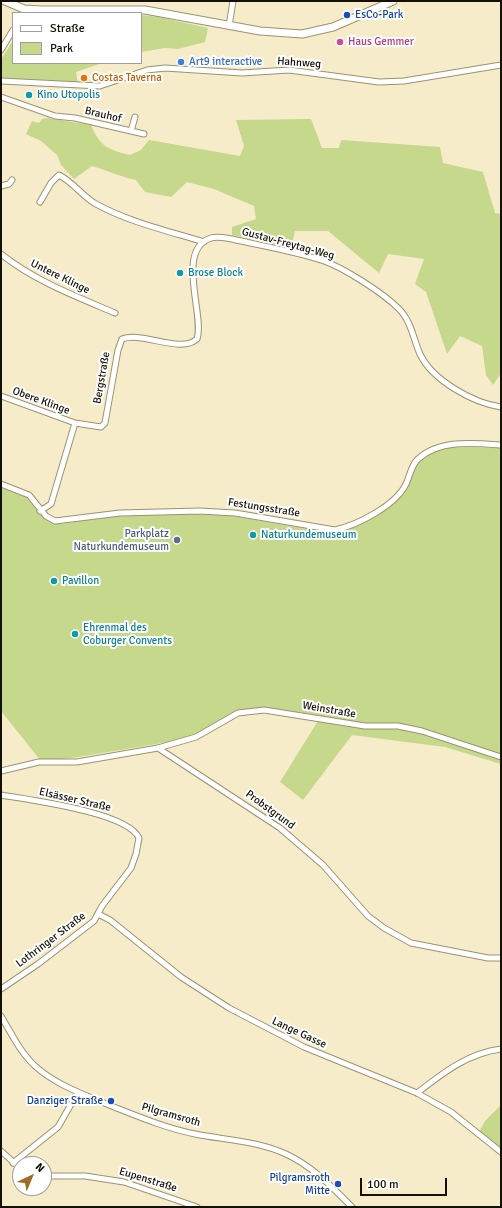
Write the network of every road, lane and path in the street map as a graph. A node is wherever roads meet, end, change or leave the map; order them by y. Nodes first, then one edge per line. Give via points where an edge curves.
1 (5, 1) edge
2 (233, 1) edge
3 (393, 1) edge
4 (24, 11) edge
5 (229, 26) junction
6 (12, 32) edge
7 (1, 50) edge
8 (501, 65) edge
9 (1, 81) edge
10 (1, 97) edge
11 (135, 117) dead end
12 (131, 132) junction
13 (144, 134) dead end
14 (12, 180) dead end
15 (1, 186) edge
16 (40, 202) dead end
17 (204, 242) junction
18 (1, 254) edge
19 (114, 313) dead end
20 (1, 396) edge
21 (501, 407) edge
22 (75, 423) junction
23 (501, 445) edge
24 (1, 484) edge
25 (40, 510) junction
26 (158, 748) junction
27 (501, 757) edge
28 (1, 771) edge
29 (1, 795) edge
30 (139, 838) joint
31 (98, 914) junction
32 (501, 958) edge
33 (1, 989) edge
34 (1, 1016) edge
35 (501, 1049) edge
36 (78, 1092) junction
37 (417, 1093) junction
38 (1, 1151) edge
39 (501, 1152) edge
40 (22, 1156) edge
41 (12, 1162) edge
42 (52, 1176) edge
43 (197, 1207) edge
44 (352, 1207) edge

1 - 4 street
2 - 5 street
3 - 5 street via 342,24 315,32 292,34
4 - 5 street via 145,10
6 - 7 street
8 - 9 street, Hahnweg via 404,81 373,82 289,70 242,73 165,68 147,70 100,86
10 - 12 street, Brauhof via 55,116 75,118
11 - 12 street, Brauhof
12 - 13 street, Brauhof
14 - 15 street
16 - 17 street via 59,175 86,197 102,206 135,220
17 - 21 street, Gustav-Freytag-Weg via 217,237 232,239 324,261 336,267 397,307 406,318 420,353 430,369 465,395 490,406
17 - 22 street, Bergstraße via 196,253 194,265 198,339 180,344 122,339 105,422 98,427
18 - 19 street, Untere Klinge via 53,287
20 - 22 street, Obere Klinge
22 - 25 street via 51,504
23 - 25 street, Festungsstraße via 454,444 428,452 416,460 406,484 391,500 360,522 335,530 228,512 134,512 55,521
24 - 25 street, Festungsstraße via 29,495
26 - 27 street, Weinstraße via 196,737 238,713 264,710 365,726 410,728
26 - 28 street via 76,762 39,762
26 - 32 street, Probstgrund via 280,828 323,865 354,902 384,928 411,943 488,958
29 - 30 street, Elsässer Straße via 103,815 127,826
30 - 31 street, Lothringer Straße via 131,868
31 - 33 street, Lothringer Straße via 60,948
31 - 37 street, Lange Gasse via 110,920 181,977 235,1011 304,1047
34 - 36 street, Pilgramsroth via 23,1054 34,1065 57,1083
35 - 37 street via 481,1053 460,1062
36 - 40 street via 58,1127
36 - 44 street, Pilgramsroth via 168,1127 254,1143 288,1155 316,1173
37 - 39 street, Lange Gasse via 451,1112
38 - 41 street
42 - 43 street, Eupenstraße via 85,1176 124,1182

